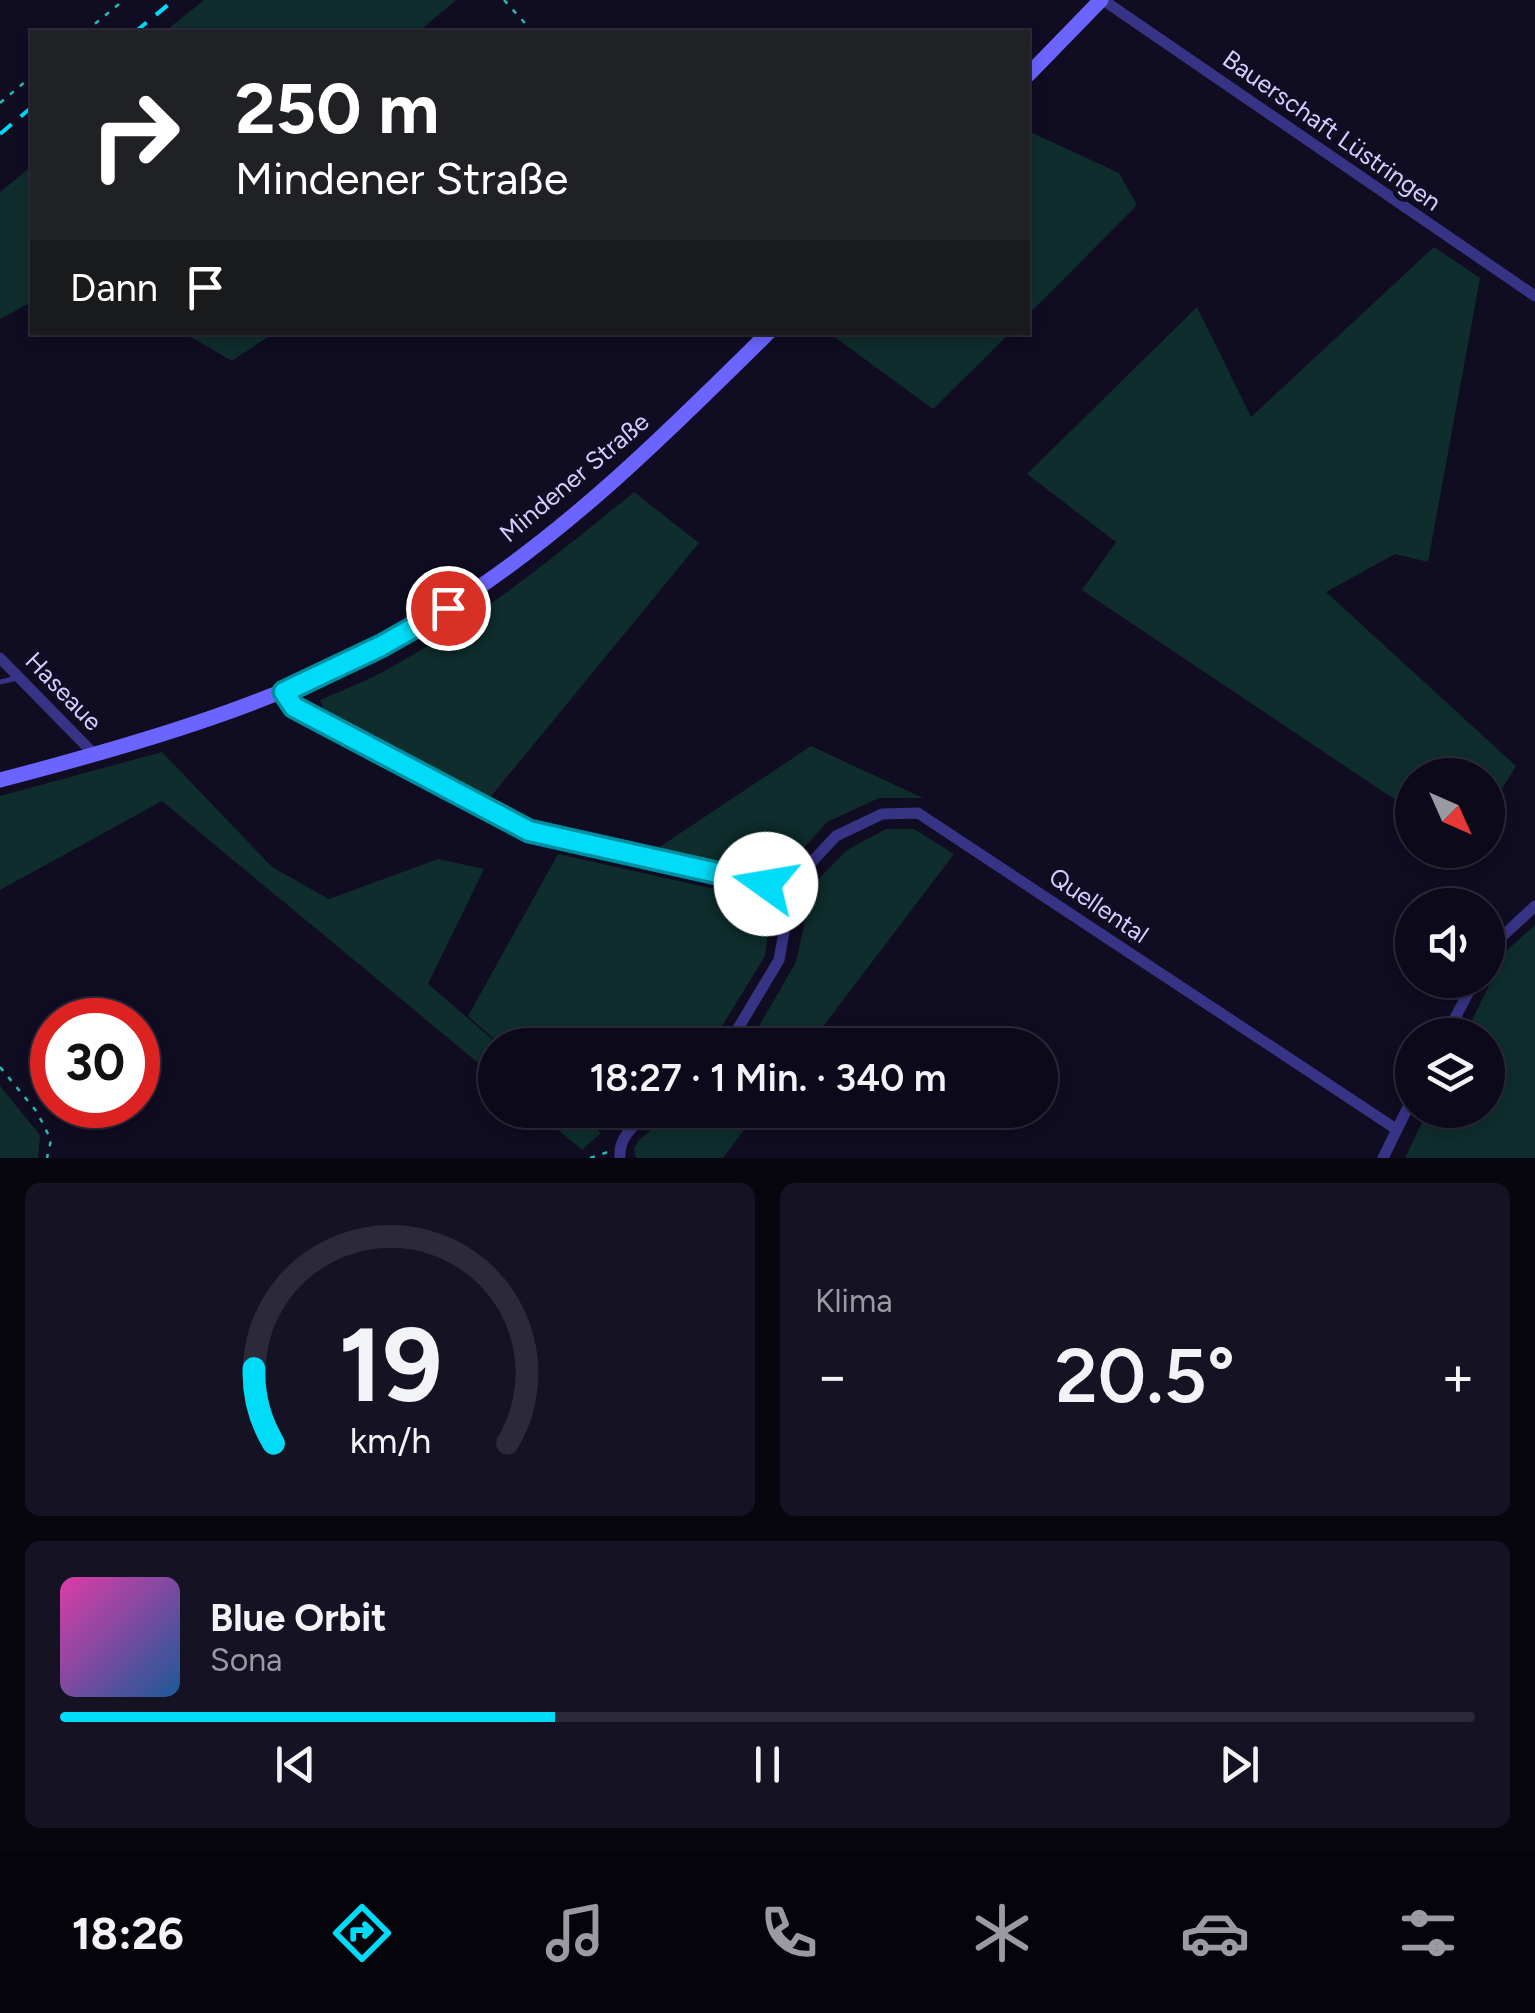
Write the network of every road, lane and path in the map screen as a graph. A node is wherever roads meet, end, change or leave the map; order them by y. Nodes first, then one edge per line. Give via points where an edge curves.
1 (124, 0) edge
2 (504, 0) edge
3 (1102, 0) edge
4 (87, 30) edge
5 (530, 30) edge
6 (1030, 72) edge
7 (30, 78) edge
8 (0, 103) edge
9 (1535, 296) edge
10 (767, 335) edge
11 (0, 658) edge
12 (19, 677) junction
13 (0, 682) edge
14 (284, 692) junction
15 (95, 755) junction
16 (0, 780) edge
17 (777, 892) junction
18 (1535, 906) edge
19 (1505, 934) edge
20 (738, 1028) edge
21 (0, 1067) edge
22 (632, 1128) edge
23 (1396, 1130) joint
24 (620, 1154) edge
25 (47, 1158) edge
26 (590, 1158) edge
27 (1383, 1158) edge

1 - 4 path
2 - 5 path
3 - 6 main road
3 - 9 street, Bauerschaft Lüstringen
7 - 8 path
10 - 14 main road, Mindener Straße via 592,501 521,557 448,608
11 - 12 street, Haseaue
12 - 13 lane
12 - 15 street, Haseaue
14 - 15 main road, Mindener Straße
14 - 17 street via 294,707 529,831 766,884
15 - 16 main road, Mindener Straße
17 - 20 street via 788,916 779,960
17 - 23 street, Quellental via 836,836 882,814 918,812
18 - 19 street
21 - 25 path via 37,1112 51,1140
22 - 24 street via 619,1144
23 - 27 street
24 - 26 path

